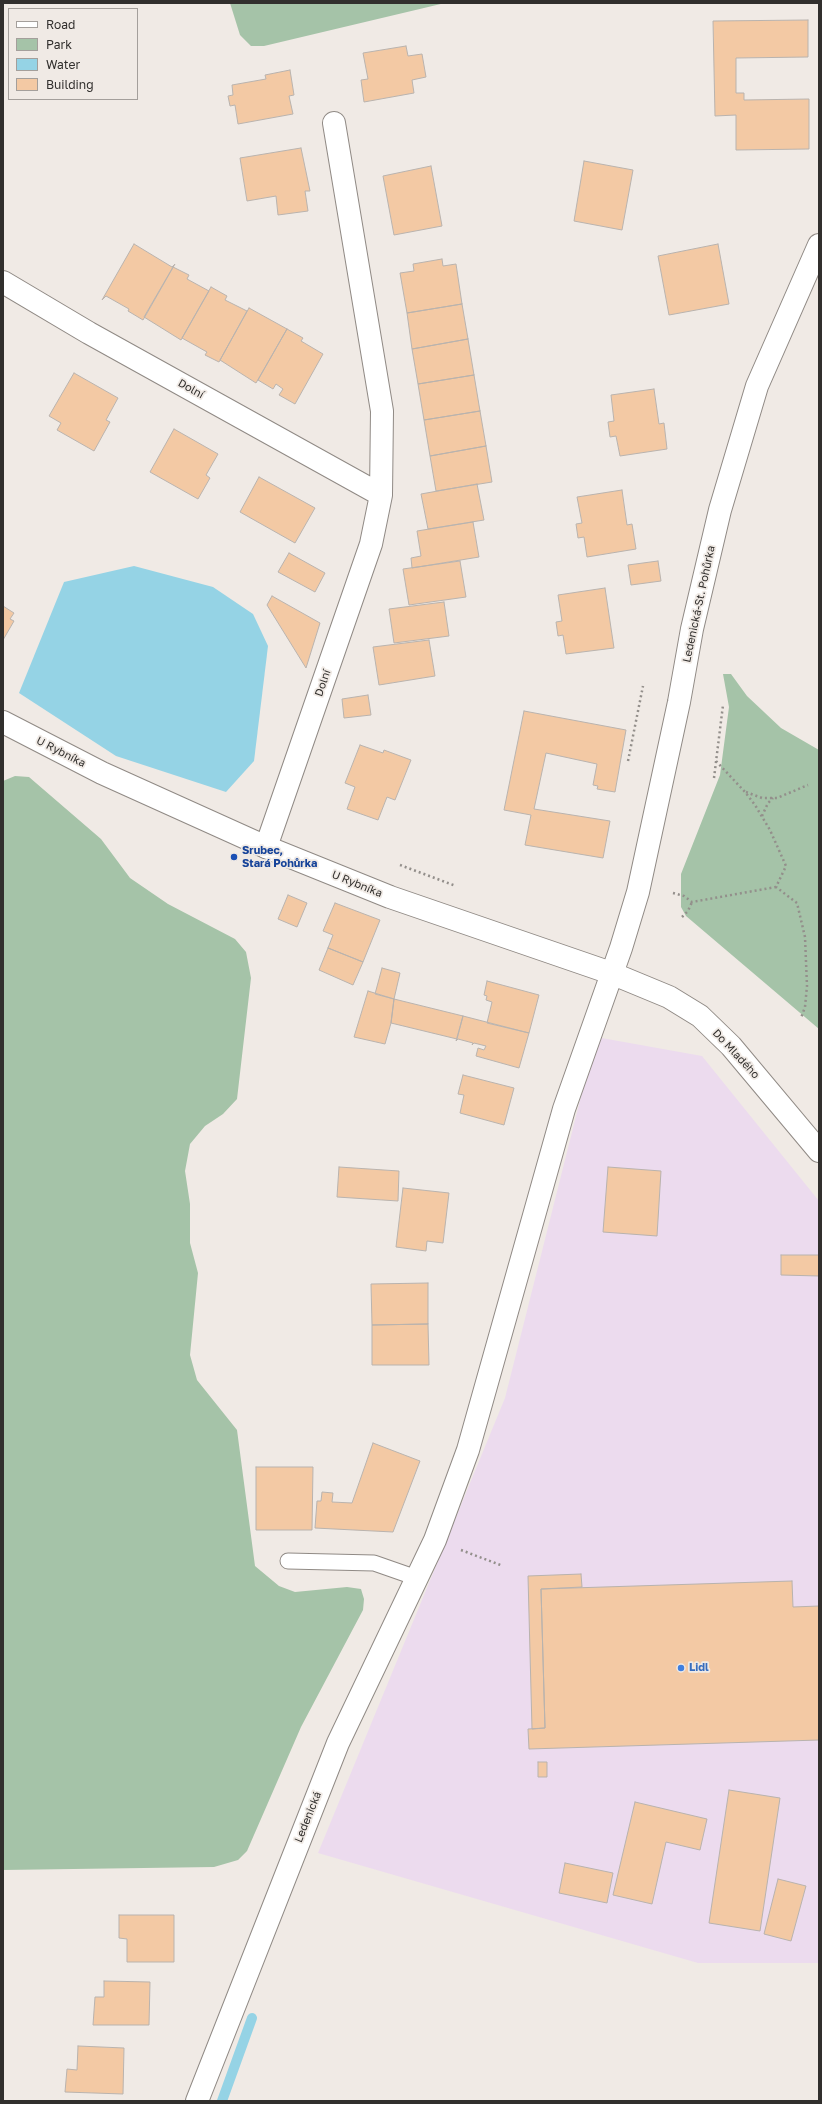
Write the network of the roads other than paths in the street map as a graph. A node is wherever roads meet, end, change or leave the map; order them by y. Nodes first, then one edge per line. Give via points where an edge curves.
1 (334, 123) dead end
2 (819, 245) edge
3 (3, 282) edge
4 (381, 495) junction
5 (3, 722) edge
6 (266, 847) junction
7 (611, 973) junction
8 (819, 1151) edge
9 (435, 1540) joint
10 (288, 1561) dead end
11 (417, 1578) junction
12 (196, 2101) edge

1 - 4 main road, Dolní via 382,411
2 - 7 main road, Ledenická-St. Pohůrka via 757,386 720,510 692,629 638,892
3 - 4 main road, Dolní via 89,333
4 - 6 main road, Dolní via 371,544
5 - 6 main road, U Rybníka via 102,773
6 - 7 main road, U Rybníka via 390,897
7 - 8 main road, Do Mladého via 669,997 700,1016 731,1046
7 - 9 main road, Ledenická-St. Pohůrka via 564,1109 468,1450
9 - 11 main road, Ledenická
10 - 11 lane via 374,1563
11 - 12 main road, Ledenická via 338,1743

